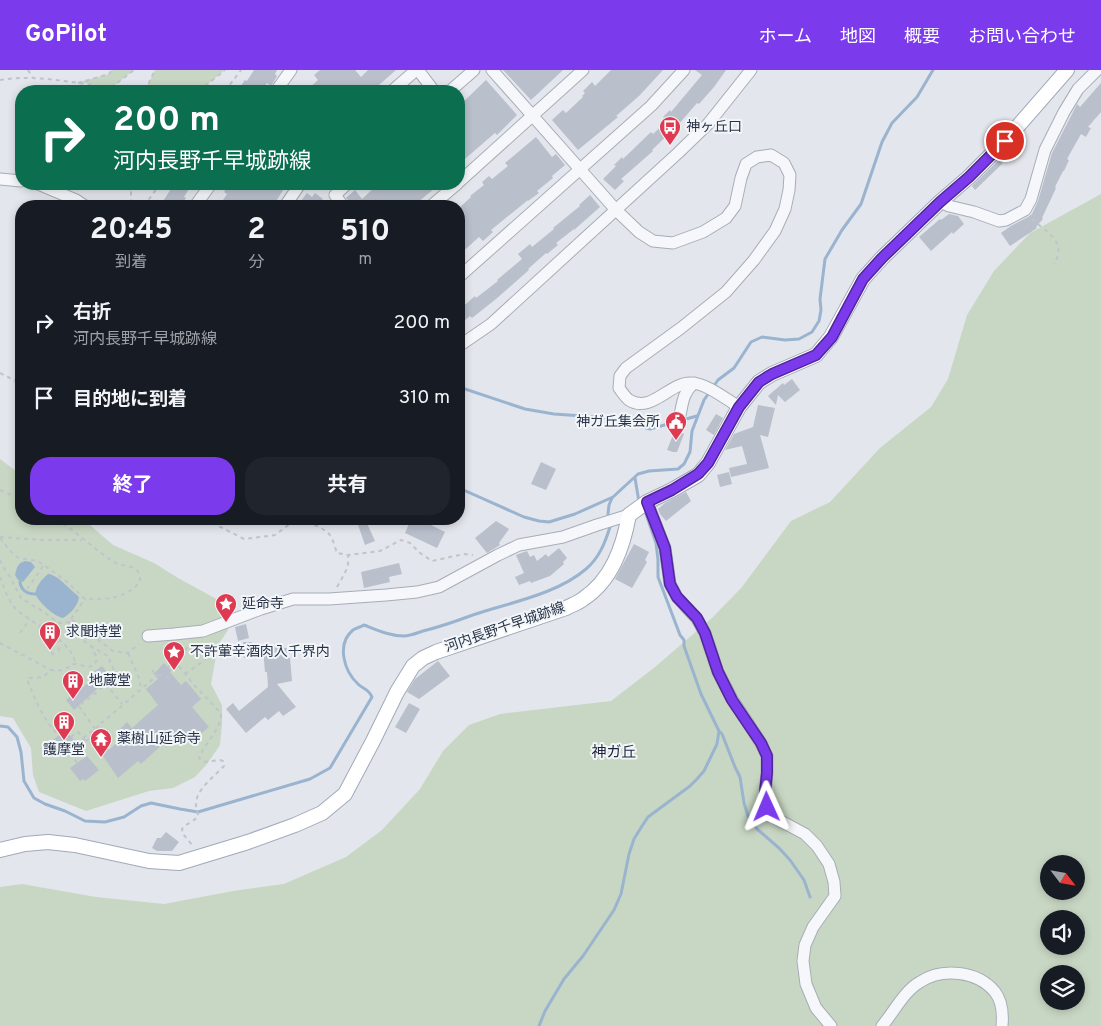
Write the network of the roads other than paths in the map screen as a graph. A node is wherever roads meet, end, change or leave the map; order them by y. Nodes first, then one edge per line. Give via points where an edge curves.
1 (291, 70) edge
2 (417, 70) edge
3 (474, 70) edge
4 (492, 70) edge
5 (583, 70) edge
6 (684, 70) edge
7 (751, 70) edge
8 (1067, 70) edge
9 (1097, 70) edge
10 (280, 85) edge
11 (399, 85) edge
12 (429, 85) edge
13 (457, 85) edge
14 (533, 116) junction
15 (580, 169) junction
16 (465, 177) edge
17 (0, 179) edge
18 (15, 180) edge
19 (52, 190) edge
20 (340, 190) edge
21 (450, 190) edge
22 (76, 200) edge
23 (339, 200) edge
24 (438, 200) edge
25 (940, 202) junction
26 (616, 210) junction
27 (465, 272) edge
28 (465, 342) edge
29 (699, 385) junction
30 (736, 405) junction
31 (680, 415) dead end
32 (647, 502) junction
33 (628, 515) junction
34 (148, 636) road end
35 (0, 850) edge
36 (830, 1026) edge
37 (882, 1026) edge
38 (1002, 1026) edge

1 - 10 street
2 - 11 street
2 - 12 street
3 - 13 street
4 - 14 street
5 - 14 street
6 - 15 street via 651,106
7 - 26 street via 708,124
8 - 25 main road via 1005,141
9 - 25 street via 1078,89 1064,112 1045,150 1025,210 999,221
14 - 15 street
14 - 16 street
15 - 26 street
15 - 27 street
17 - 18 street
19 - 22 street
20 - 23 street via 335,195
21 - 24 street
25 - 30 main road via 863,279 832,337 816,355 759,382
26 - 28 street via 491,324
26 - 29 street via 653,241 673,243 703,232 726,218 735,206 746,164 757,157 771,155 784,163 790,175 784,209 774,231 754,260 726,292 626,368 619,382 619,388 629,400 638,403 651,401 685,383
29 - 30 street
29 - 31 street via 687,389
30 - 32 main road via 708,463 698,474
32 - 33 main road
32 - 36 street via 665,548 670,584 677,597 697,618 732,700 767,756 767,807 777,819 805,834 828,864 835,896 813,927 805,945 803,961 806,984 816,1008
33 - 34 street via 563,537 519,545 438,587 409,593 293,599 203,631
33 - 35 main road, 河内長野千早城跡線 via 617,558 601,584 584,599 436,652 412,666 344,794 322,813 180,864 48,842
37 - 38 street via 921,981 938,974 952,973 969,975 996,994 1001,1007

